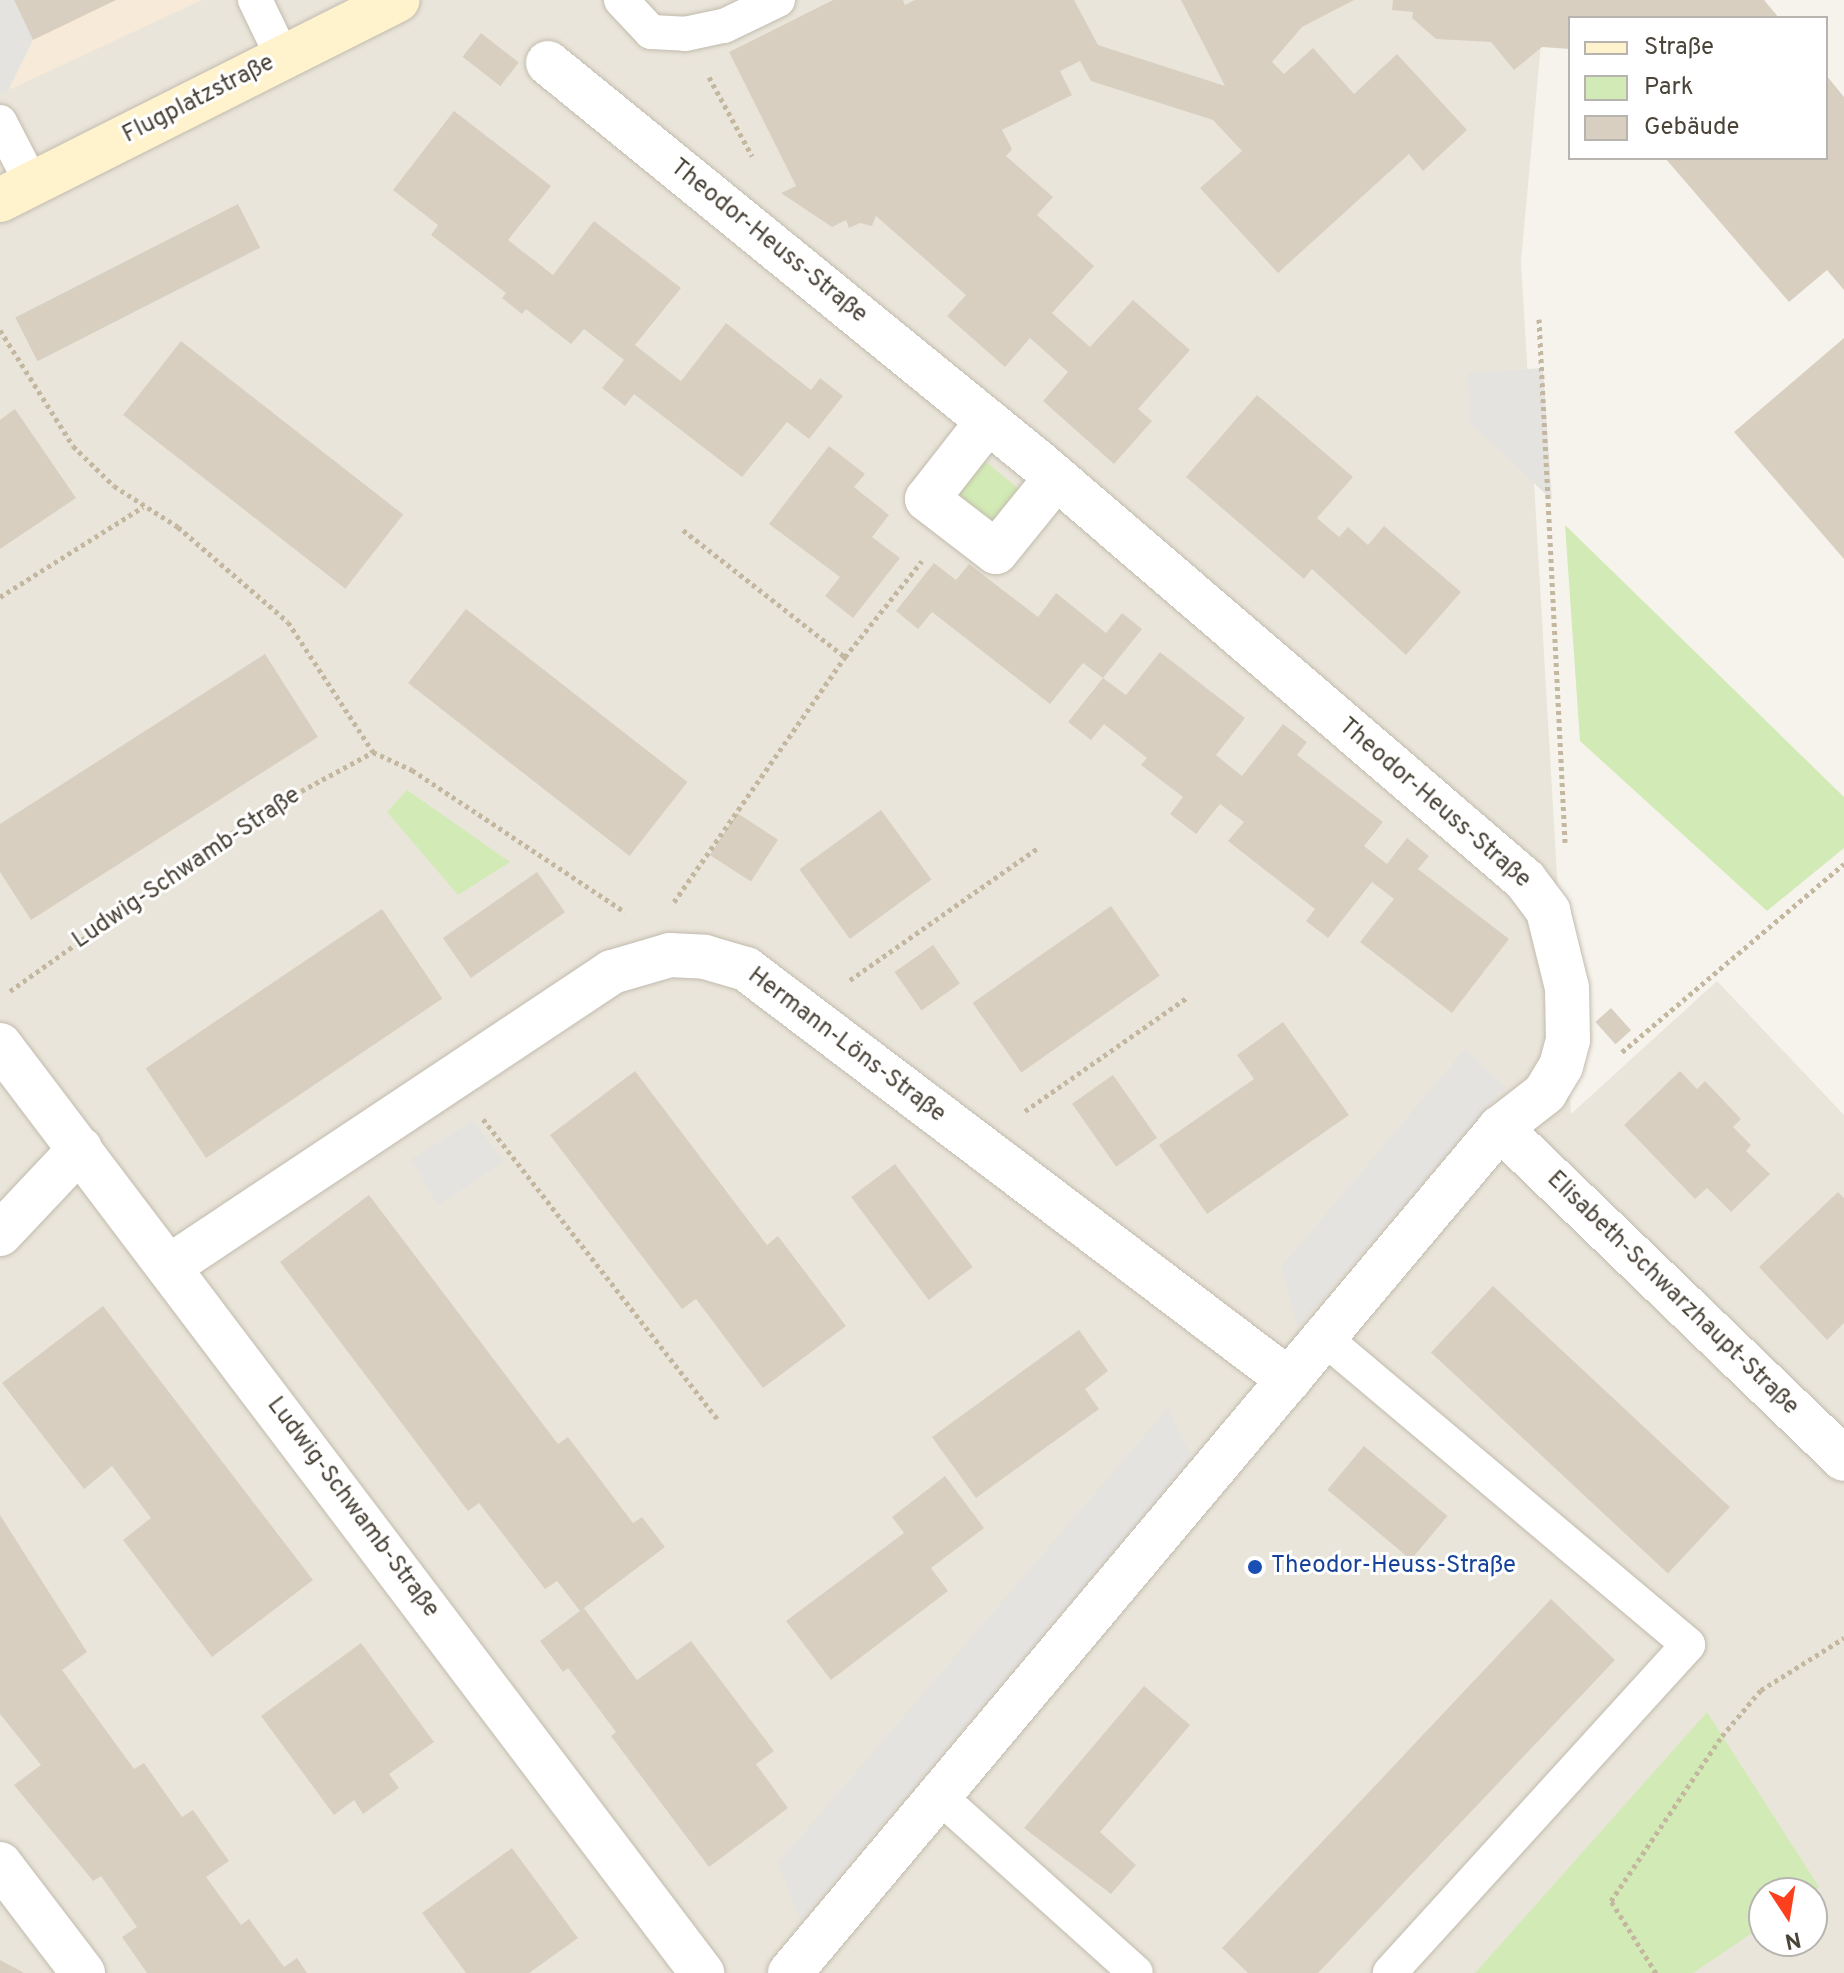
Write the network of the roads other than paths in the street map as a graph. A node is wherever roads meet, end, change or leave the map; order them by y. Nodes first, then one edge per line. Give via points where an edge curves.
1 (255, 0) edge
2 (397, 0) edge
3 (621, 0) edge
4 (778, 0) edge
5 (283, 58) junction
6 (548, 63) dead end
7 (0, 122) edge
8 (16, 192) edge
9 (988, 421) junction
10 (1056, 478) junction
11 (0, 1045) edge
12 (1500, 1128) junction
13 (80, 1149) junction
14 (0, 1234) edge
15 (170, 1266) junction
16 (1324, 1338) junction
17 (1289, 1380) junction
18 (1844, 1459) edge
19 (940, 1797) junction
20 (0, 1864) edge
21 (83, 1973) edge
22 (702, 1973) edge
23 (790, 1973) edge
24 (1136, 1973) edge
25 (1390, 1973) edge

1 - 5 lane
2 - 5 main road, Flugplatzstraße
3 - 4 lane via 651,32 685,34 724,26
5 - 8 main road, Flugplatzstraße
6 - 9 street, Theodor-Heuss-Straße
7 - 8 lane
9 - 10 street, Theodor-Heuss-Straße
9 - 10 street via 927,499 996,552
10 - 12 street, Theodor-Heuss-Straße via 1525,880 1548,911 1567,988 1568,1040 1545,1093
11 - 13 street, Ludwig-Schwamb-Straße
12 - 16 street, Theodor-Heuss-Straße
12 - 18 street, Elisabeth-Schwarzhaupt-Straße
13 - 14 street
13 - 15 street, Ludwig-Schwamb-Straße
15 - 17 street, Hermann-Löns-Straße via 612,972 670,955 705,957 746,969
15 - 22 street, Ludwig-Schwamb-Straße
16 - 17 street, Theodor-Heuss-Straße
16 - 25 lane via 1688,1645
17 - 19 street, Theodor-Heuss-Straße
19 - 23 street, Theodor-Heuss-Straße
19 - 24 lane
20 - 21 street

